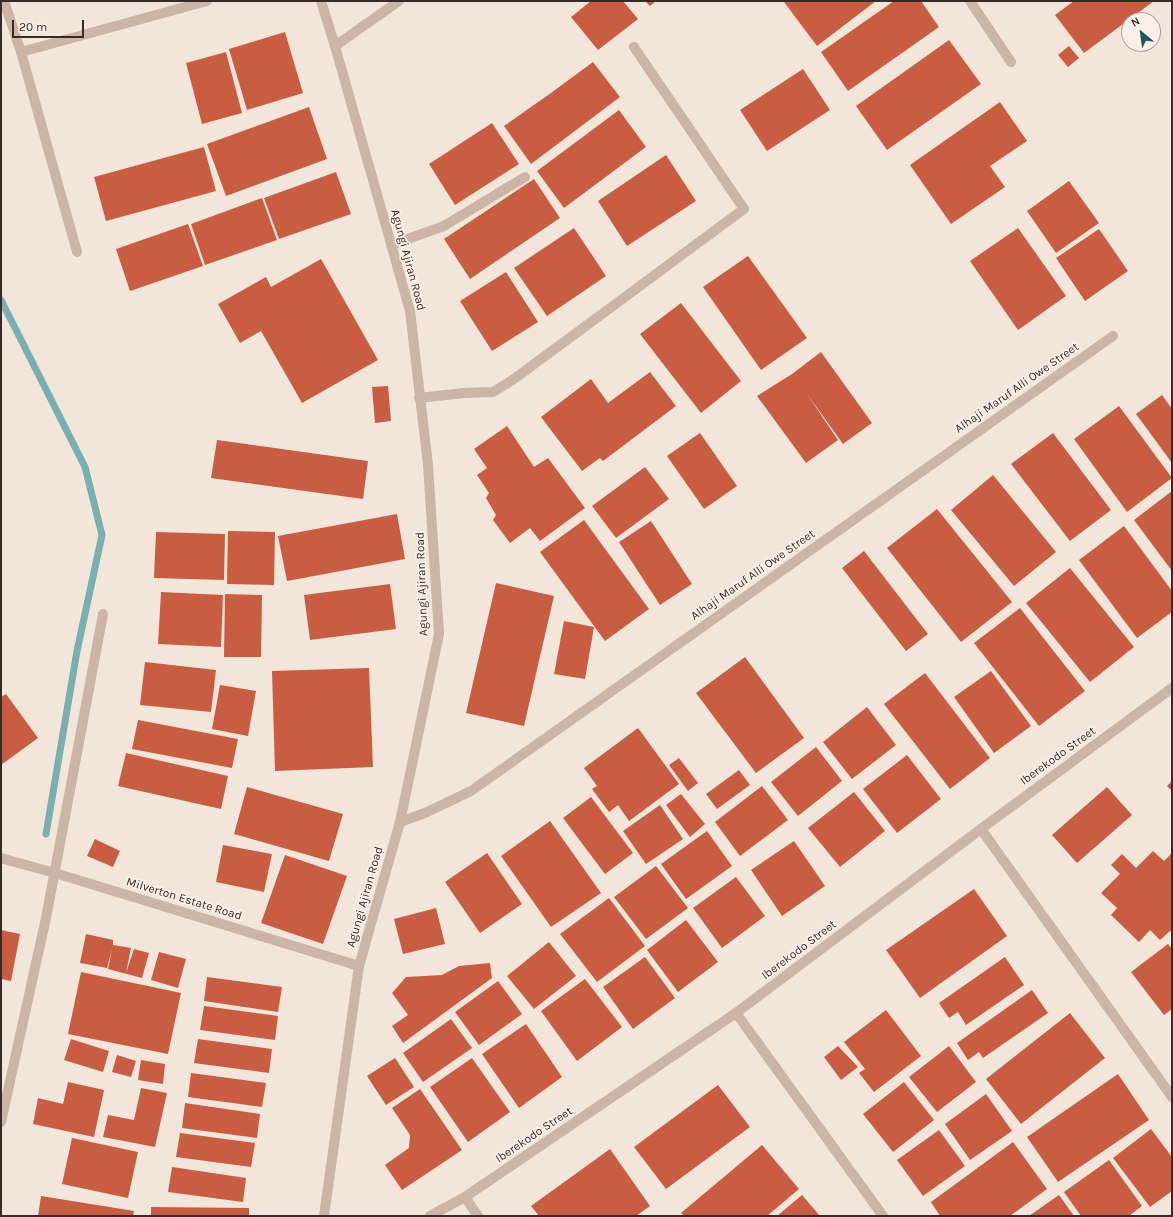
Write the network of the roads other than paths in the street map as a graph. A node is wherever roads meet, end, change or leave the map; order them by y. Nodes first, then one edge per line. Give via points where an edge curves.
1 (4, 1) edge
2 (207, 1) edge
3 (321, 1) edge
4 (399, 1) edge
5 (970, 1) edge
6 (336, 46) junction
7 (634, 47) dead end
8 (21, 52) junction
9 (1011, 62) dead end
10 (525, 177) dead end
11 (391, 245) junction
12 (77, 252) dead end
13 (1113, 336) dead end
14 (420, 398) junction
15 (103, 614) dead end
16 (1172, 688) edge
17 (400, 822) junction
18 (981, 829) junction
19 (1, 858) edge
20 (54, 873) junction
21 (359, 966) junction
22 (736, 1013) junction
23 (1172, 1097) edge
24 (1, 1122) edge
25 (464, 1197) junction
26 (324, 1216) edge
27 (430, 1216) edge
28 (478, 1216) edge
29 (883, 1216) edge

1 - 8 street
2 - 8 street
3 - 6 street, Agungi Ajiran Road
4 - 6 street
5 - 9 street
6 - 11 street, Agungi Ajiran Road
7 - 14 street via 744,209 494,392
8 - 12 street
10 - 11 street via 444,226
11 - 14 street, Agungi Ajiran Road via 410,311
13 - 17 street, Alhaji Maruf Alli Owe Street via 471,790
14 - 17 street, Agungi Ajiran Road via 428,465 438,634
15 - 20 street
16 - 18 street, Iberekodo Street
17 - 21 street, Agungi Ajiran Road
18 - 22 street, Iberekodo Street
18 - 23 street
19 - 20 street, Milverton Estate Road
20 - 21 street, Milverton Estate Road
20 - 24 street
21 - 26 street, Agungi Ajiran Road
22 - 25 street, Iberekodo Street
22 - 29 street
25 - 27 street, Iberekodo Street
25 - 28 street

